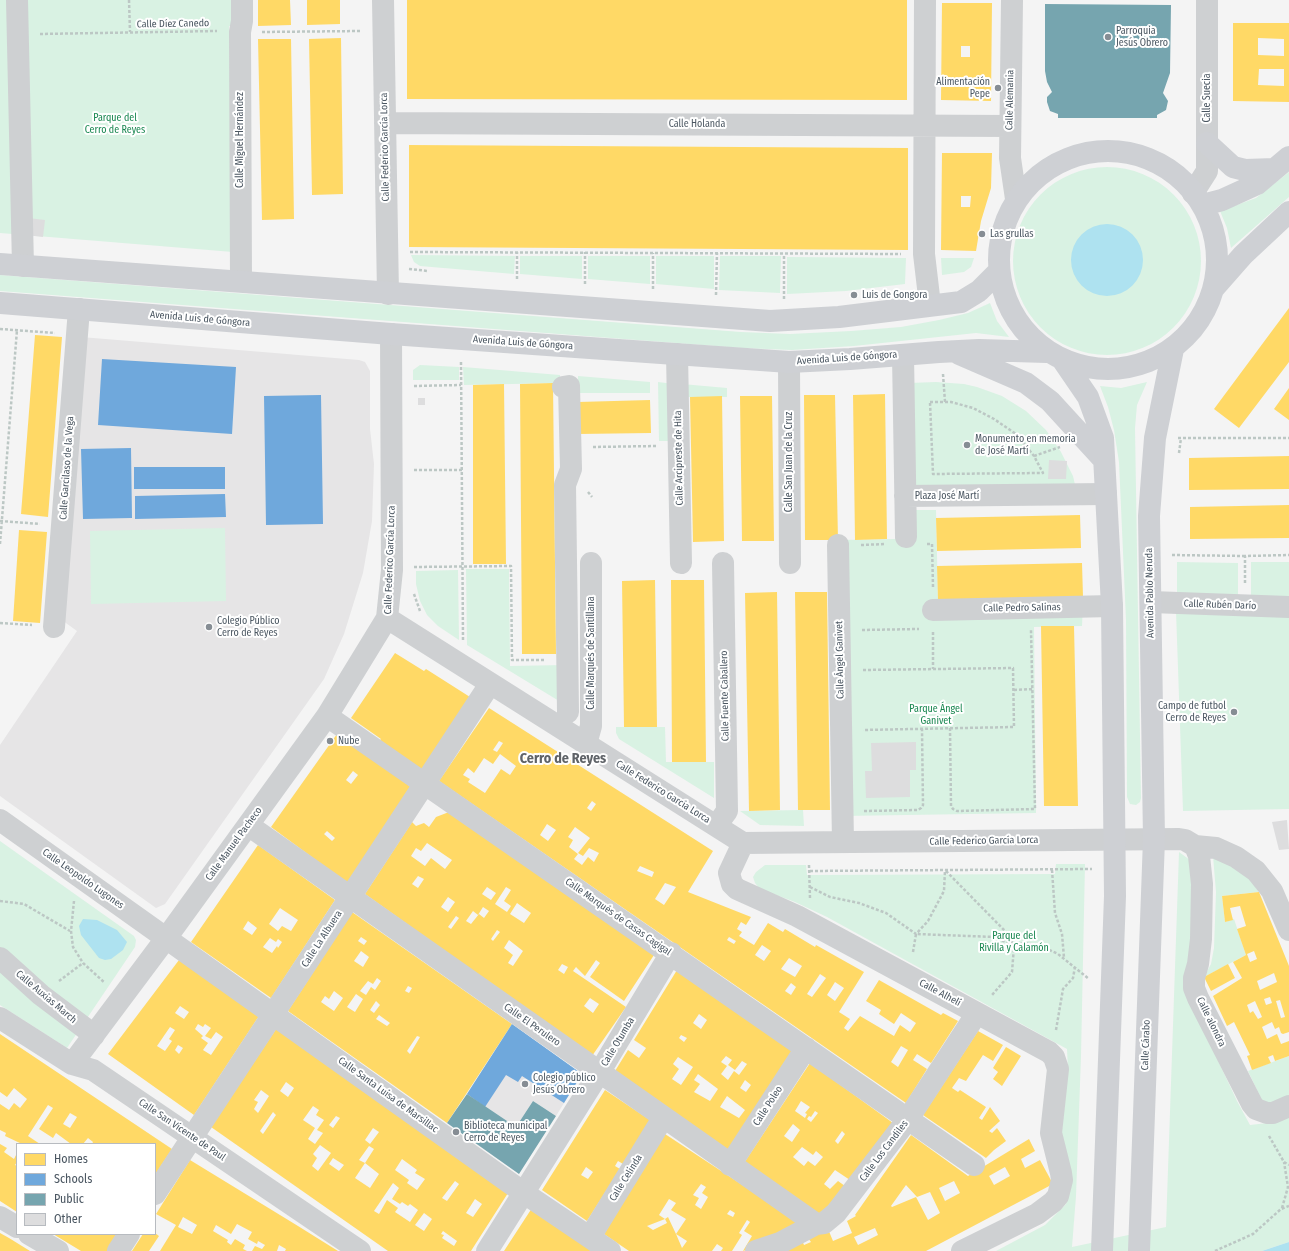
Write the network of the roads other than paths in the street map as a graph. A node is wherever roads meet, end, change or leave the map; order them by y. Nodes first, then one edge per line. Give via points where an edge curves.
1 (17, 0) edge
2 (242, 0) edge
3 (383, 0) edge
4 (925, 0) edge
5 (1012, 0) edge
6 (1207, 0) edge
7 (385, 123) junction
8 (924, 126) junction
9 (1010, 126) junction
10 (1207, 143) junction
11 (1282, 163) edge
12 (1016, 199) junction
13 (1198, 199) junction
14 (1289, 212) edge
15 (0, 264) edge
16 (23, 266) junction
17 (999, 271) junction
18 (240, 281) junction
19 (1214, 288) junction
20 (388, 294) junction
21 (0, 303) edge
22 (930, 305) junction
23 (79, 309) junction
24 (391, 334) junction
25 (1173, 349) junction
26 (952, 351) junction
27 (677, 354) junction
28 (903, 355) junction
29 (1054, 356) junction
30 (789, 362) junction
31 (563, 378) dead end
32 (1104, 460) junction
33 (1106, 494) junction
34 (905, 496) junction
35 (898, 541) road end
36 (838, 545) road end
37 (591, 563) dead end
38 (681, 563) dead end
39 (723, 563) dead end
40 (790, 563) dead end
41 (1151, 602) junction
42 (1112, 606) junction
43 (1289, 607) edge
44 (933, 610) dead end
45 (387, 618) junction
46 (54, 627) road end
47 (490, 684) junction
48 (568, 712) dead end
49 (327, 716) junction
50 (586, 744) junction
51 (425, 783) junction
52 (0, 820) edge
53 (248, 825) junction
54 (716, 826) junction
55 (1114, 839) junction
56 (1154, 839) junction
57 (843, 842) junction
58 (743, 843) junction
59 (1195, 846) junction
60 (350, 897) junction
61 (1289, 930) edge
62 (167, 937) junction
63 (671, 953) junction
64 (0, 958) edge
65 (273, 1013) junction
66 (977, 1013) junction
67 (0, 1018) edge
68 (94, 1035) junction
69 (806, 1048) junction
70 (72, 1064) junction
71 (599, 1073) junction
72 (1289, 1106) edge
73 (663, 1118) junction
74 (908, 1118) junction
75 (192, 1137) junction
76 (730, 1165) junction
77 (974, 1165) dead end
78 (156, 1192) edge
79 (524, 1193) junction
80 (0, 1217) edge
81 (816, 1224) junction
82 (16, 1226) edge
83 (31, 1235) edge
84 (128, 1235) edge
85 (590, 1237) junction
86 (58, 1251) edge
87 (118, 1251) edge
88 (360, 1251) edge
89 (487, 1251) edge
90 (610, 1251) edge
91 (756, 1251) edge
92 (962, 1251) edge
93 (1102, 1251) edge
94 (1139, 1251) edge

1 - 16 street
2 - 18 street, Calle Miguel Hernández
3 - 7 street, Calle Federico García Lorca
4 - 8 street
5 - 9 street, Calle Alemania
6 - 10 street, Calle Suecia
7 - 8 street, Calle Holanda
7 - 20 street, Calle Federico García Lorca
8 - 9 street, Calle Holanda
8 - 22 street via 924,254
9 - 12 street, Calle Alemania via 1010,158
10 - 11 main road via 1233,167 1245,170
10 - 13 street, Calle Suecia via 1207,171
11 - 13 main road via 1257,184 1239,193 1222,200
12 - 13 main road via 1034,178 1057,163 1093,152 1131,153 1164,166 1184,182
12 - 17 main road via 1001,235
13 - 19 main road via 1211,223 1218,258
14 - 19 main road via 1243,254
15 - 16 main road
16 - 18 main road
17 - 22 main road via 979,292 961,302
17 - 29 main road via 1013,316 1027,334
18 - 20 main road
19 - 25 main road via 1208,306 1195,327
20 - 22 main road via 770,321 839,317
21 - 23 main road, Avenida Luis de Góngora
23 - 24 main road, Avenida Luis de Góngora
23 - 46 street, Calle Garcilaso de la Vega
24 - 27 main road, Avenida Luis de Góngora
24 - 45 street, Calle Federico García Lorca via 392,570
25 - 29 main road via 1144,364 1126,369 1079,366
25 - 41 main road, Avenida Pablo Neruda via 1155,438 1149,516
26 - 28 main road, Avenida Luis de Góngora
26 - 29 main road, Avenida Luis de Góngora
26 - 32 main road via 1026,383 1050,401
27 - 30 main road, Avenida Luis de Góngora
27 - 38 street, Calle Arcipreste de Hita
28 - 30 main road, Avenida Luis de Góngora
28 - 34 street, Plaza José Martí
29 - 32 main road via 1088,397 1103,438
30 - 40 street, Calle San Juan de la Cruz
31 - 48 street via 569,386 570,448 570,469 565,485
32 - 33 main road
33 - 34 street, Plaza José Martí
33 - 42 main road
34 - 35 street
36 - 57 street, Calle Ángel Ganivet
37 - 50 street, Calle Marqués de Santillana via 591,726
39 - 54 street, Calle Fuente Caballero via 727,811
41 - 43 street, Calle Rubén Darío
41 - 56 main road, Avenida Pablo Neruda
42 - 44 street, Calle Pedro Salinas
42 - 55 main road
45 - 47 street, Calle Federico García Lorca
45 - 49 street, Calle Manuel Pacheco
47 - 50 street, Calle Federico García Lorca
47 - 51 street, Calle La Albuera
49 - 51 street, Calle Marqués de Casas Cagigal
49 - 53 street, Calle Manuel Pacheco
50 - 54 street, Calle Federico García Lorca
51 - 60 street, Calle La Albuera
51 - 63 street, Calle Marqués de Casas Cagigal
52 - 62 street, Calle Leopoldo Lugones
53 - 60 street, Calle El Perulero
53 - 62 street, Calle Manuel Pacheco
54 - 58 street, Calle Federico García Lorca
55 - 56 street, Calle Federico García Lorca
55 - 57 street, Calle Federico García Lorca
55 - 93 main road via 1115,896
56 - 59 street, Calle Federico García Lorca via 1179,838
56 - 94 main road, Calle Cárabo
57 - 58 street, Calle Federico García Lorca
58 - 66 street, Calle Alhelí via 729,873 732,884 738,889 798,916
59 - 61 street, Calle Federico García Lorca via 1216,848 1236,857 1256,871 1272,891
59 - 72 street, Calle alondra via 1199,856 1202,884 1202,912 1194,988 1252,1104 1262,1112 1273,1113
60 - 65 street, Calle La Albuera
60 - 71 street, Calle El Perulero
62 - 65 street, Calle Santa Luisa de Marsillac
62 - 68 street, Calle Manuel Pacheco
63 - 69 street, Calle Marqués de Casas Cagigal
63 - 71 street, Calle Otumba
64 - 68 street, Calle Auxias March via 41,995
65 - 75 street, Calle La Albuera
65 - 79 street, Calle Santa Luisa de Marsillac
66 - 74 street, Calle Los Candiles
66 - 92 street, Calle Alhelí via 1054,1057 1058,1069 1051,1133 1062,1180 1058,1196 1037,1214
67 - 70 street, Calle San Vicente de Paul
68 - 70 street, Calle Manuel Pacheco
69 - 74 street, Calle Marqués de Casas Cagigal
69 - 76 street, Calle Poleo
70 - 75 street, Calle San Vicente de Paul via 93,1070
71 - 73 street, Calle El Perulero
71 - 79 street, Calle Otumba
73 - 76 street, Calle El Perulero
73 - 85 street, Calle Celinda
74 - 77 street, Calle Marqués de Casas Cagigal
74 - 81 street, Calle Los Candiles via 844,1205 824,1223
75 - 78 street, Calle La Albuera
75 - 88 street, Calle San Vicente de Paul
76 - 81 street, Calle El Perulero
79 - 85 street, Calle Santa Luisa de Marsillac
79 - 89 street, Calle Otumba
80 - 82 street
81 - 91 street, Calle Los Candiles via 780,1243
83 - 86 street
84 - 87 street
85 - 90 street, Calle Santa Luisa de Marsillac

